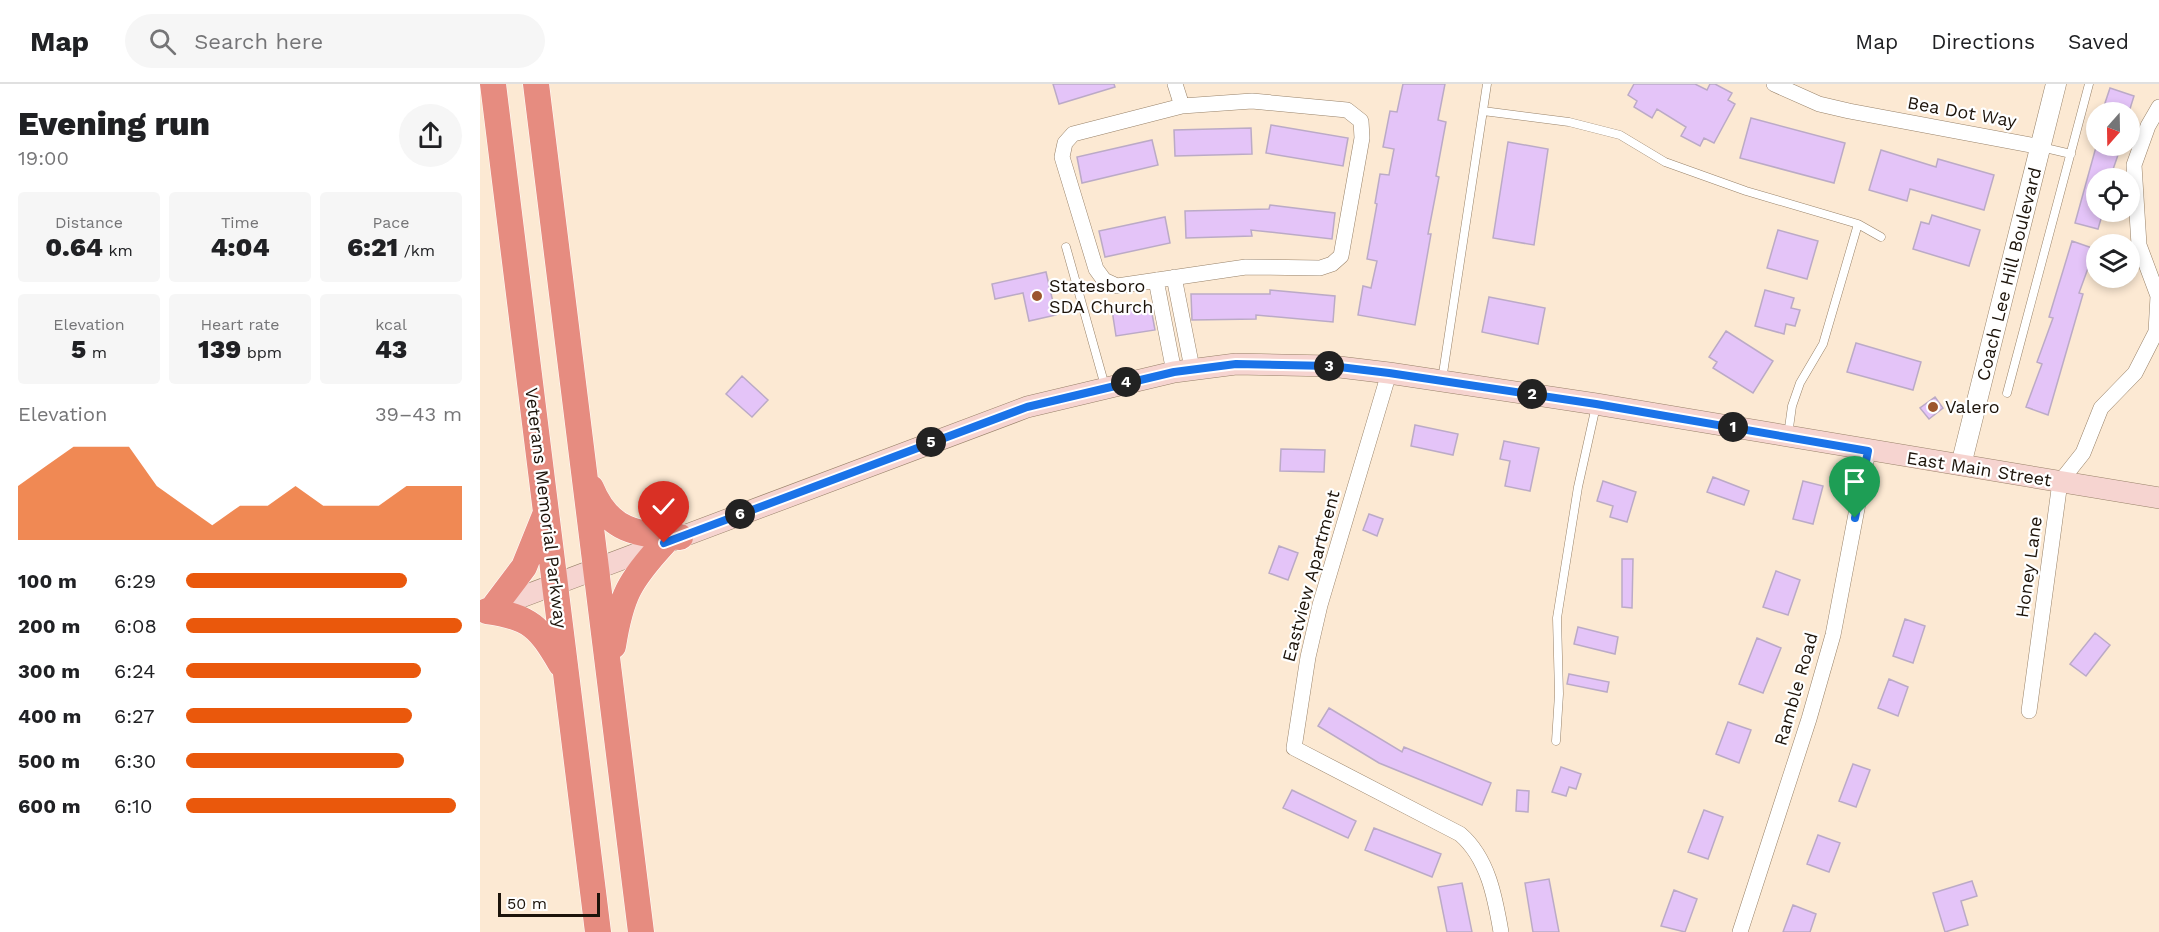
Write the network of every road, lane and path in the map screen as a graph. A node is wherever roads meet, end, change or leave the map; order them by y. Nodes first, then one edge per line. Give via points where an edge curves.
1 (493, 84) edge
2 (536, 84) edge
3 (1175, 84) edge
4 (1487, 84) edge
5 (1774, 84) edge
6 (2056, 84) edge
7 (2089, 84) edge
8 (1182, 106) junction
9 (2159, 107) edge
10 (1483, 111) junction
11 (2041, 147) junction
12 (2071, 154) junction
13 (1858, 224) junction
14 (1881, 237) dead end
15 (1066, 247) dead end
16 (1174, 277) junction
17 (1156, 280) junction
18 (1183, 370) junction
19 (1389, 373) junction
20 (1442, 381) junction
21 (1105, 386) junction
22 (2007, 393) dead end
23 (1596, 404) junction
24 (1787, 436) junction
25 (1868, 451) junction
26 (1961, 465) junction
27 (584, 471) junction
28 (2060, 482) junction
29 (2159, 498) edge
30 (547, 509) junction
31 (672, 540) junction
32 (596, 570) junction
33 (556, 586) junction
34 (487, 610) edge
35 (566, 673) junction
36 (609, 674) junction
37 (2029, 711) dead end
38 (1556, 741) dead end
39 (598, 932) edge
40 (641, 932) edge
41 (1501, 932) edge
42 (1740, 932) edge

1 - 30 highway, Veterans Memorial Parkway
2 - 27 highway
3 - 8 street
4 - 10 lane
5 - 11 street, Bea Dot Way via 1849,111
6 - 11 street, Coach Lee Hill Boulevard
7 - 12 lane
8 - 16 street via 1252,101 1347,110 1361,121 1362,138 1341,256 1332,264 1320,268 1246,267
8 - 17 street via 1072,134 1062,157 1096,269 1104,280 1117,286
9 - 28 street via 2134,165 2139,245 2158,296 2156,332 2134,373 2102,408 2083,453
10 - 13 lane via 1569,122 1620,135 1665,162
10 - 20 lane
11 - 12 lane
11 - 26 street, Coach Lee Hill Boulevard
12 - 22 lane
13 - 14 lane
13 - 24 lane via 1823,344 1800,383
15 - 21 lane
16 - 17 street
16 - 18 street
17 - 18 street
18 - 19 main road, East Main Street via 1236,364 1290,364
18 - 21 main road, East Main Street
19 - 20 main road, East Main Street
19 - 41 street, Eastview Apartment via 1320,605 1294,748 1460,834 1473,845 1486,869
20 - 23 main road, East Main Street
21 - 31 main road, East Main Street via 1027,407
23 - 24 main road, East Main Street
23 - 38 lane via 1557,618
24 - 25 main road, East Main Street
25 - 26 main road, East Main Street
25 - 42 street, Ramble Road via 1833,634
26 - 28 main road, East Main Street
27 - 31 highway via 597,502 616,524
27 - 32 highway
28 - 29 main road, East Main Street
28 - 37 street, Honey Lane
30 - 33 highway, Veterans Memorial Parkway
30 - 34 highway via 524,567
31 - 32 main road, East Main Street
31 - 36 highway via 637,573 626,590
32 - 33 main road, East Main Street
32 - 36 highway
33 - 34 main road, East Main Street
33 - 35 highway, Veterans Memorial Parkway
34 - 35 highway via 530,622 543,633
35 - 39 highway, Veterans Memorial Parkway
36 - 40 highway

